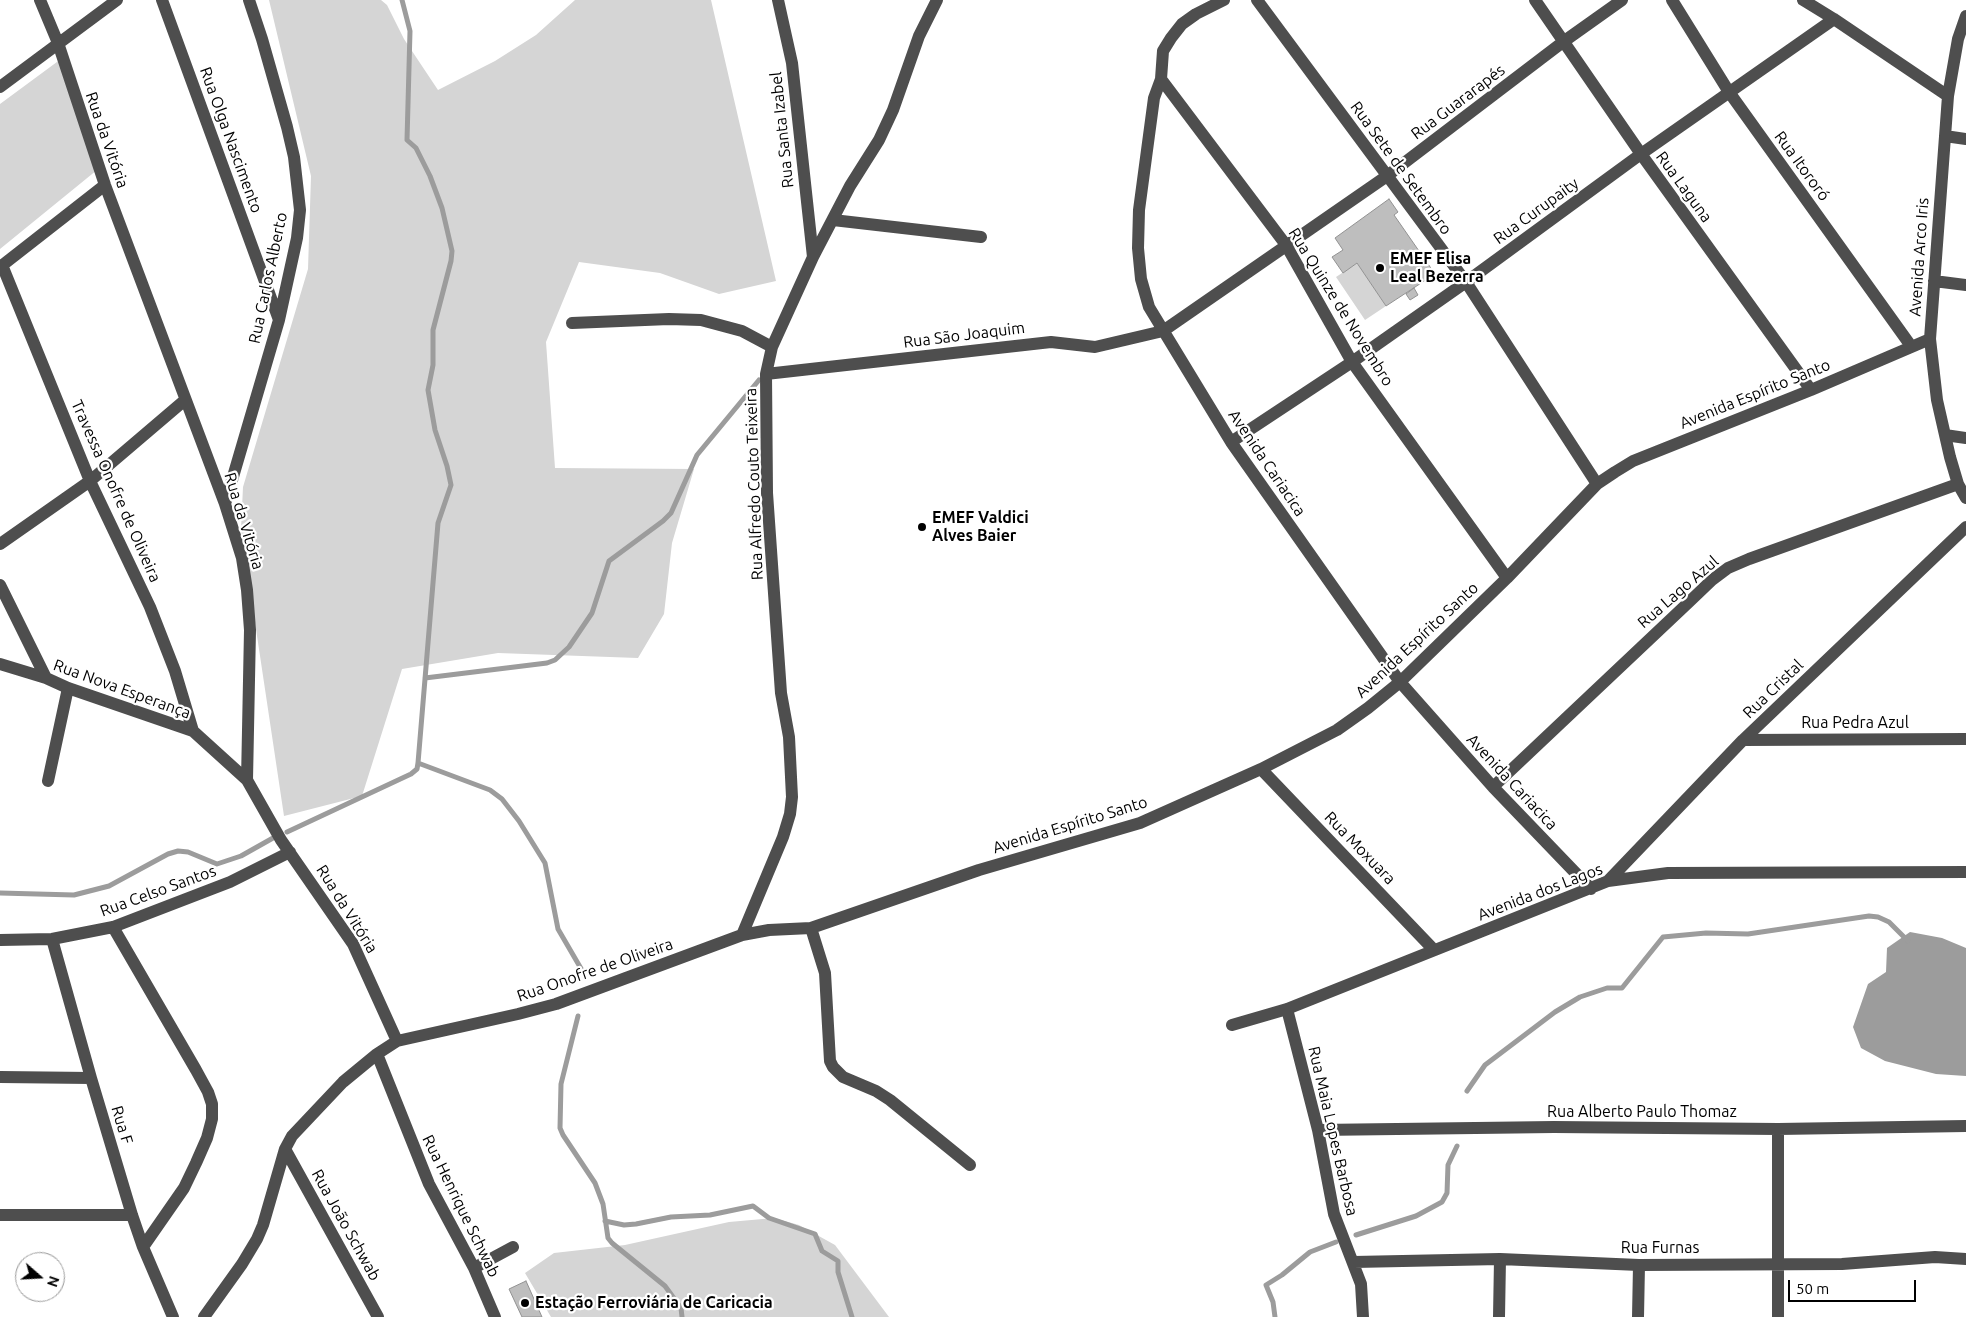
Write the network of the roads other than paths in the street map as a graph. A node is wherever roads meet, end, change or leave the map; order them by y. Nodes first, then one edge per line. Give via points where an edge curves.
1 (40, 0) edge
2 (116, 0) edge
3 (162, 0) edge
4 (249, 0) edge
5 (778, 0) edge
6 (937, 0) edge
7 (1224, 0) edge
8 (1257, 0) edge
9 (1535, 0) edge
10 (1622, 0) edge
11 (1672, 0) edge
12 (1803, 0) edge
13 (1966, 16) edge
14 (1834, 18) junction
15 (1563, 42) junction
16 (58, 43) junction
17 (1161, 79) junction
18 (0, 87) edge
19 (1729, 92) junction
20 (1948, 96) junction
21 (1945, 136) junction
22 (1966, 139) edge
23 (1641, 154) junction
24 (1387, 176) junction
25 (105, 184) junction
26 (833, 220) junction
27 (981, 237) dead end
28 (1286, 245) junction
29 (813, 257) junction
30 (1, 266) edge
31 (1934, 281) junction
32 (1466, 282) junction
33 (1966, 285) edge
34 (279, 320) junction
35 (572, 323) dead end
36 (1163, 331) junction
37 (1930, 338) junction
38 (1911, 346) junction
39 (772, 347) junction
40 (1352, 362) junction
41 (766, 374) junction
42 (1811, 390) junction
43 (185, 400) junction
44 (1945, 435) junction
45 (1966, 438) edge
46 (1230, 442) junction
47 (90, 481) junction
48 (1597, 484) junction
49 (1958, 484) junction
50 (1966, 498) edge
51 (225, 504) junction
52 (1966, 526) edge
53 (0, 544) edge
54 (1507, 578) junction
55 (0, 585) edge
56 (0, 664) edge
57 (46, 678) junction
58 (1400, 682) junction
59 (68, 688) junction
60 (193, 732) junction
61 (1966, 739) edge
62 (1743, 740) junction
63 (1261, 769) junction
64 (247, 780) junction
65 (48, 781) dead end
66 (1493, 787) junction
67 (290, 852) junction
68 (1966, 872) edge
69 (1608, 881) junction
70 (1591, 889) junction
71 (113, 927) junction
72 (811, 928) junction
73 (742, 935) junction
74 (52, 939) junction
75 (0, 940) edge
76 (1434, 950) junction
77 (1287, 1009) junction
78 (1232, 1025) dead end
79 (396, 1040) junction
80 (377, 1054) junction
81 (0, 1077) edge
82 (91, 1078) junction
83 (1966, 1126) edge
84 (1778, 1129) junction
85 (1318, 1130) junction
86 (285, 1149) junction
87 (970, 1165) dead end
88 (0, 1215) edge
89 (132, 1215) junction
90 (143, 1247) junction
91 (514, 1247) dead end
92 (1500, 1259) junction
93 (1966, 1259) edge
94 (1354, 1262) junction
95 (1777, 1263) junction
96 (1639, 1265) junction
97 (474, 1268) junction
98 (214, 1312) edge
99 (173, 1317) edge
100 (204, 1317) edge
101 (378, 1317) edge
102 (495, 1317) edge
103 (1363, 1317) edge
104 (1499, 1317) edge
105 (1638, 1317) edge
106 (1778, 1317) edge

1 - 16 street, Rua da Vitória
2 - 16 street
3 - 34 street, Rua Olga Nascimento
4 - 34 street, Rua Carlos Alberto via 294,157 298,185 297,238
5 - 29 street, Rua Santa Izabel via 792,63
6 - 26 street, Rua Alfredo Couto Teixeira via 919,36 883,132
7 - 17 street, Avenida Cariacica via 1182,24 1163,51
8 - 24 street, Rua Sete de Setembro
9 - 15 street, Rua Laguna
10 - 15 street, Rua Guararapés
11 - 19 street, Rua Itororó
12 - 14 street
13 - 20 street, Avenida Arco Iris via 1958,39
14 - 19 street, Rua Curupaity
14 - 20 street
15 - 23 street, Rua Laguna
15 - 24 street, Rua Guararapés
16 - 18 street
16 - 25 street, Rua da Vitória
17 - 28 street, Rua Quinze de Novembro
17 - 36 street, Avenida Cariacica via 1154,98 1143,178 1138,248 1148,307
19 - 23 street, Rua Curupaity
19 - 38 street, Rua Itororó
20 - 21 street, Avenida Arco Iris
21 - 22 street
21 - 31 street, Avenida Arco Iris
23 - 32 street, Rua Curupaity
23 - 42 street, Rua Laguna
24 - 28 street, Rua Guararapés
24 - 32 street, Rua Sete de Setembro
25 - 30 street
25 - 43 street, Rua da Vitória
26 - 27 street
26 - 29 street, Rua Alfredo Couto Teixeira
28 - 36 street, Rua Guararapés
28 - 40 street, Rua Quinze de Novembro
29 - 39 street, Rua Alfredo Couto Teixeira
30 - 47 street, Travessa Onofre de Oliveira
31 - 33 street
31 - 37 street, Avenida Arco Iris
32 - 40 street, Rua Curupaity
32 - 48 street, Rua Sete de Setembro
34 - 51 street, Rua Carlos Alberto
35 - 39 street via 701,320 742,332
36 - 41 street, Rua São Joaquim via 1095,347 1051,342
36 - 46 street, Avenida Cariacica
37 - 38 street, Avenida Espírito Santo
37 - 44 street, Avenida Arco Iris via 1937,400
38 - 42 street, Avenida Espírito Santo
39 - 41 street, Rua Alfredo Couto Teixeira
40 - 46 street, Rua Curupaity
40 - 54 street, Rua Quinze de Novembro
41 - 73 street, Rua Alfredo Couto Teixeira via 767,493 781,694 792,797 783,837
42 - 48 street, Avenida Espírito Santo via 1633,461
43 - 47 street
43 - 51 street, Rua da Vitória
44 - 45 street
44 - 49 street, Avenida Arco Iris
46 - 58 street, Avenida Cariacica
47 - 53 street
47 - 60 street, Travessa Onofre de Oliveira via 150,607 175,671
48 - 54 street, Avenida Espírito Santo
49 - 50 street, Avenida Arco Iris
49 - 66 street, Rua Lago Azul via 1728,568
51 - 64 street, Rua da Vitória via 242,558 247,590 250,680
52 - 62 street, Rua Cristal
54 - 58 street, Avenida Espírito Santo
55 - 57 street
56 - 57 street, Rua Nova Esperança
57 - 59 street, Rua Nova Esperança
58 - 63 street, Avenida Espírito Santo via 1337,730
58 - 66 street, Avenida Cariacica
59 - 60 street, Rua Nova Esperança
59 - 65 street
60 - 64 street, Rua Nova Esperança
61 - 62 street, Rua Pedra Azul
62 - 69 street, Rua Cristal
63 - 72 street, Avenida Espírito Santo via 1140,823 980,870
63 - 76 street, Rua Moxuara
64 - 67 street, Rua da Vitória
66 - 70 street, Avenida Cariacica
67 - 71 street, Rua Celso Santos via 230,882
67 - 79 street, Rua da Vitória via 353,944
68 - 69 street, Avenida dos Lagos via 1668,873
69 - 70 street, Avenida dos Lagos
70 - 76 street, Avenida dos Lagos
71 - 74 street, Rua Celso Santos
71 - 90 street via 200,1077 212,1104 207,1138 184,1188
72 - 73 street, Avenida Espírito Santo
72 - 87 street via 825,973 833,1068 843,1077 890,1100
73 - 79 street, Rua Onofre de Oliveira via 556,1004
74 - 75 street, Rua Celso Santos
74 - 82 street, Rua F
76 - 77 street, Avenida dos Lagos
77 - 78 street, Avenida dos Lagos
77 - 85 street, Rua Maia Lopes Barbosa
79 - 80 street
80 - 86 street via 324,1101 292,1136
80 - 97 street, Rua Henrique Schwab via 429,1184
81 - 82 street
82 - 89 street, Rua F
83 - 84 street, Rua Alberto Paulo Thomaz
84 - 85 street, Rua Alberto Paulo Thomaz
84 - 95 street
85 - 94 street, Rua Maia Lopes Barbosa via 1334,1214
86 - 98 street via 257,1239
86 - 101 street, Rua João Schwab
88 - 89 street
89 - 90 street, Rua F
90 - 99 street, Rua F
91 - 97 street
92 - 94 street, Rua Furnas
92 - 96 street, Rua Furnas
92 - 104 street
93 - 95 street, Rua Furnas via 1935,1257 1842,1264
94 - 103 street, Rua Maia Lopes Barbosa via 1361,1284
95 - 96 street, Rua Furnas
95 - 106 street
96 - 105 street
97 - 102 street, Rua Henrique Schwab
98 - 100 street

